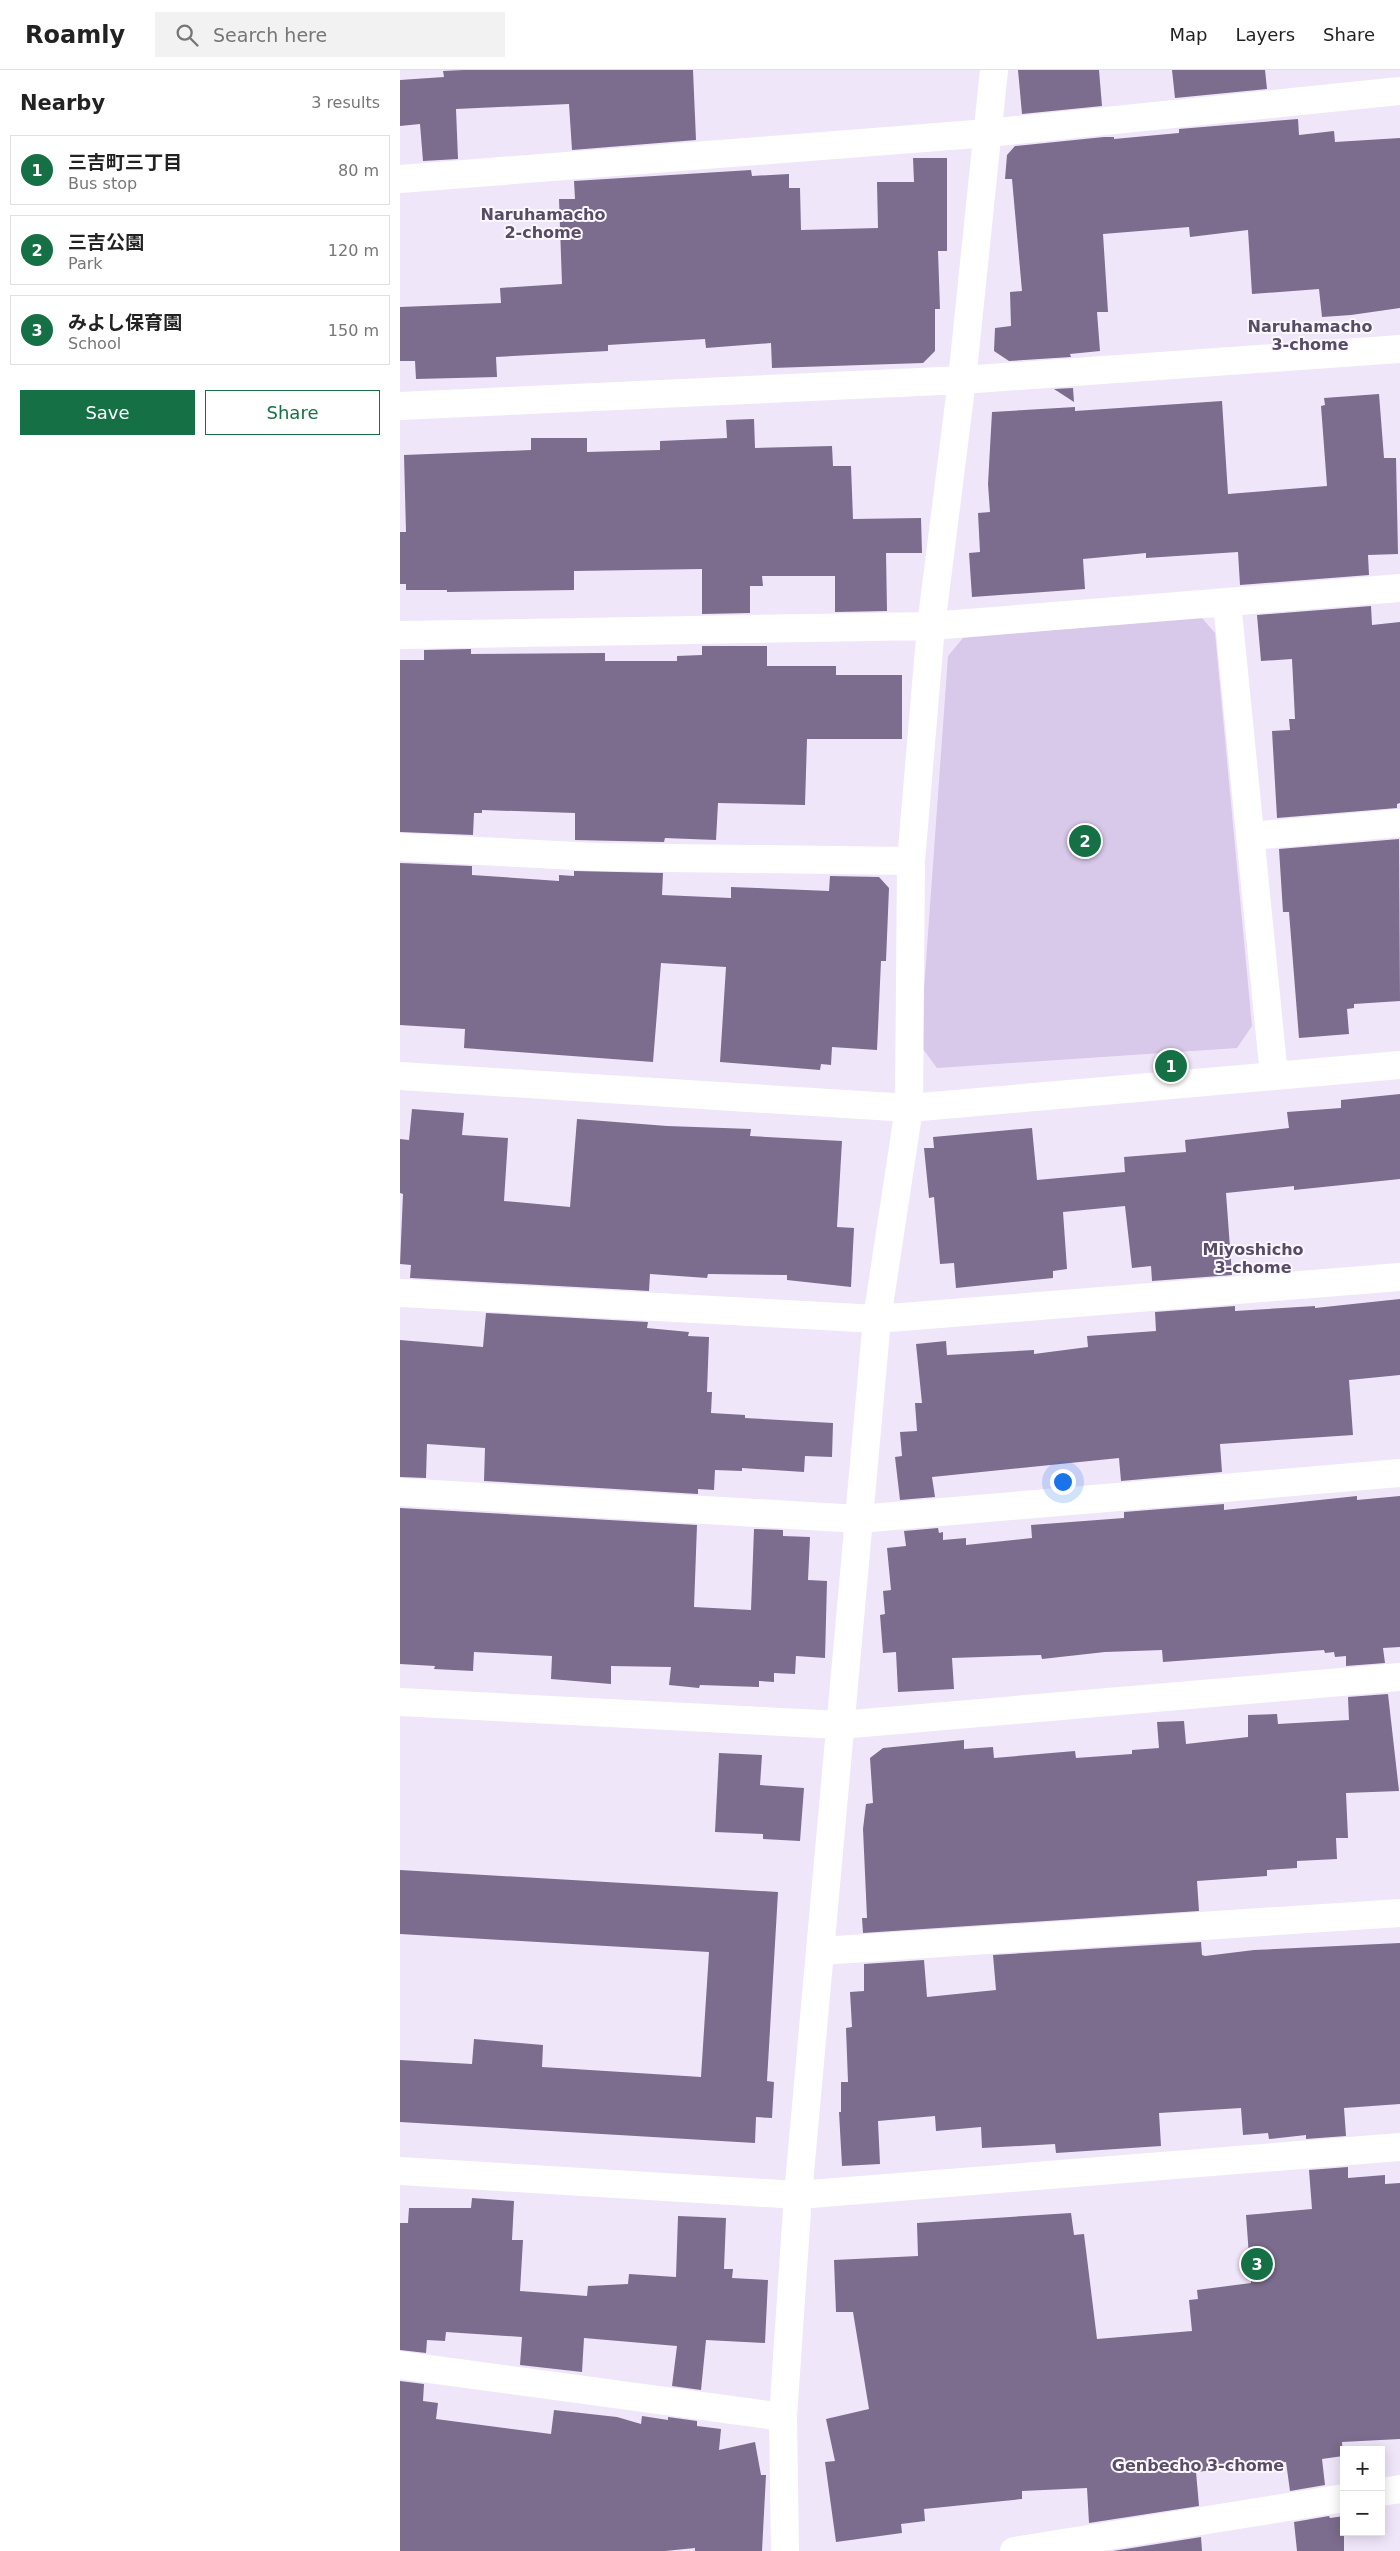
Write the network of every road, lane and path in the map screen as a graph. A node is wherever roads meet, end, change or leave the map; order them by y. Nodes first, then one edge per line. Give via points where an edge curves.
1 (994, 70) edge
2 (1400, 91) edge
3 (988, 132) junction
4 (400, 179) edge
5 (1400, 349) edge
6 (962, 380) junction
7 (400, 406) edge
8 (1400, 588) edge
9 (1227, 602) junction
10 (931, 626) junction
11 (400, 634) edge
12 (1400, 823) edge
13 (1250, 836) junction
14 (400, 847) edge
15 (911, 861) junction
16 (1400, 1065) edge
17 (400, 1076) edge
18 (1274, 1076) junction
19 (909, 1108) junction
20 (1400, 1277) edge
21 (400, 1293) edge
22 (877, 1319) junction
23 (1400, 1473) edge
24 (400, 1492) edge
25 (859, 1519) junction
26 (1400, 1676) edge
27 (400, 1702) edge
28 (840, 1725) junction
29 (1400, 1913) edge
30 (820, 1951) junction
31 (1400, 2147) edge
32 (400, 2171) edge
33 (798, 2195) junction
34 (400, 2365) edge
35 (784, 2417) junction
36 (1400, 2488) edge
37 (1385, 2491) edge
38 (1340, 2499) edge
39 (785, 2551) edge
40 (1014, 2551) edge

1 - 3 street
2 - 3 street
3 - 4 street
3 - 6 street
5 - 6 street
6 - 7 street
6 - 10 street
8 - 9 street
9 - 10 street
9 - 13 street
10 - 11 street
10 - 15 street
12 - 13 street
13 - 18 street
14 - 15 street via 597,857
15 - 19 street
16 - 18 street
17 - 19 street
18 - 19 street
19 - 22 street
20 - 22 street
21 - 22 street
22 - 25 street
23 - 25 street
24 - 25 street
25 - 28 street
26 - 28 street
27 - 28 street
28 - 30 street
29 - 30 street
30 - 33 street
31 - 33 street
32 - 33 street
33 - 35 street
34 - 35 street
35 - 39 street
36 - 37 street
38 - 40 street

